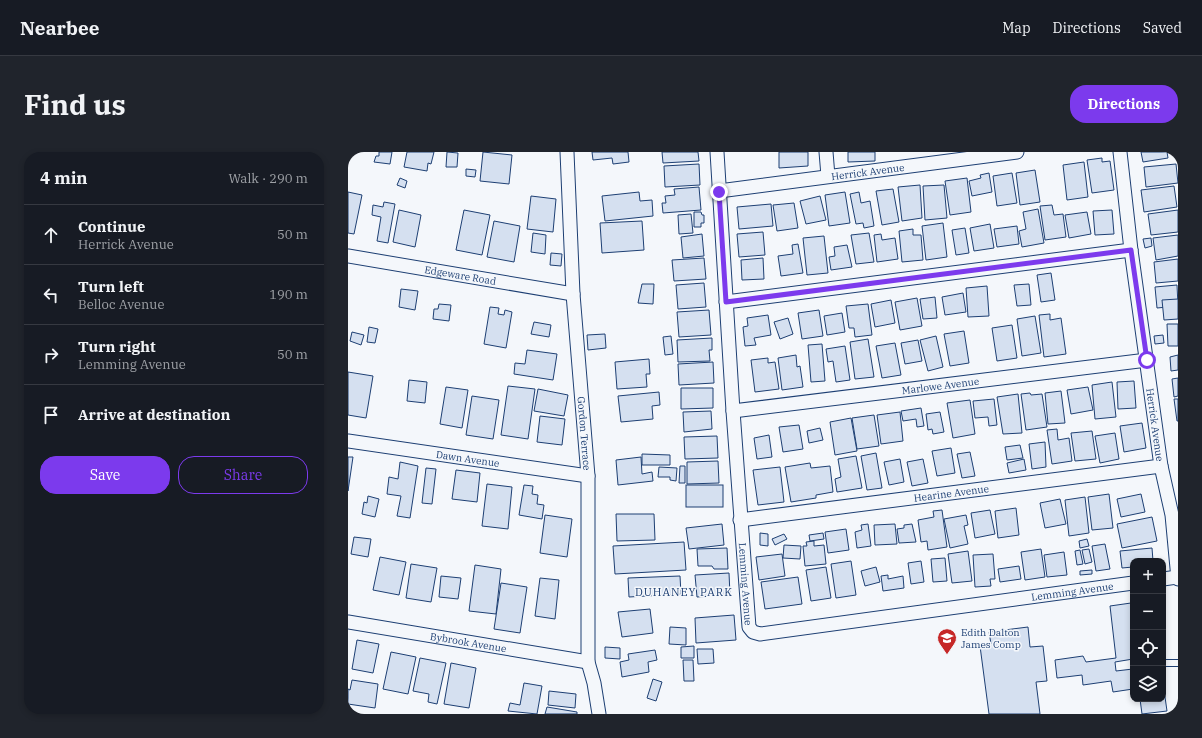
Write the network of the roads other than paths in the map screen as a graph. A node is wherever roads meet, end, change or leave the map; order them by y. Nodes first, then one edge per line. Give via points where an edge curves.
1 (567, 152) edge
2 (717, 152) edge
3 (826, 152) edge
4 (1017, 152) edge
5 (1120, 152) edge
6 (828, 176) junction
7 (719, 192) junction
8 (1131, 250) junction
9 (348, 256) edge
10 (573, 294) junction
11 (726, 302) junction
12 (1147, 360) junction
13 (733, 411) junction
14 (348, 441) edge
15 (1161, 466) junction
16 (588, 476) junction
17 (1175, 515) edge
18 (740, 520) junction
19 (1178, 578) edge
20 (1166, 579) edge
21 (1130, 583) edge
22 (348, 622) edge
23 (588, 662) junction
24 (1166, 663) edge
25 (1178, 663) edge
26 (599, 714) edge

1 - 10 street, Gordon Terrace
2 - 7 street, Lemming Avenue
3 - 6 street
4 - 6 street, Herrick Avenue
5 - 8 street, Herrick Avenue
6 - 7 street, Herrick Avenue
7 - 11 street, Lemming Avenue
8 - 11 street
8 - 12 street, Herrick Avenue
9 - 10 street, Edgeware Road
10 - 16 street, Gordon Terrace
11 - 13 street, Lemming Avenue
12 - 13 street, Marlowe Avenue
12 - 15 street, Herrick Avenue
13 - 18 street, Lemming Avenue
14 - 16 street, Dawn Avenue
15 - 17 street, Herrick Avenue
15 - 18 street, Hearine Avenue
16 - 23 street, Gordon Terrace
17 - 19 street, Herrick Avenue
18 - 21 street, Lemming Avenue via 749,627 753,632 760,634
19 - 20 street
22 - 23 street, Bybrook Avenue
23 - 26 street, Gordon Terrace
24 - 25 lane

